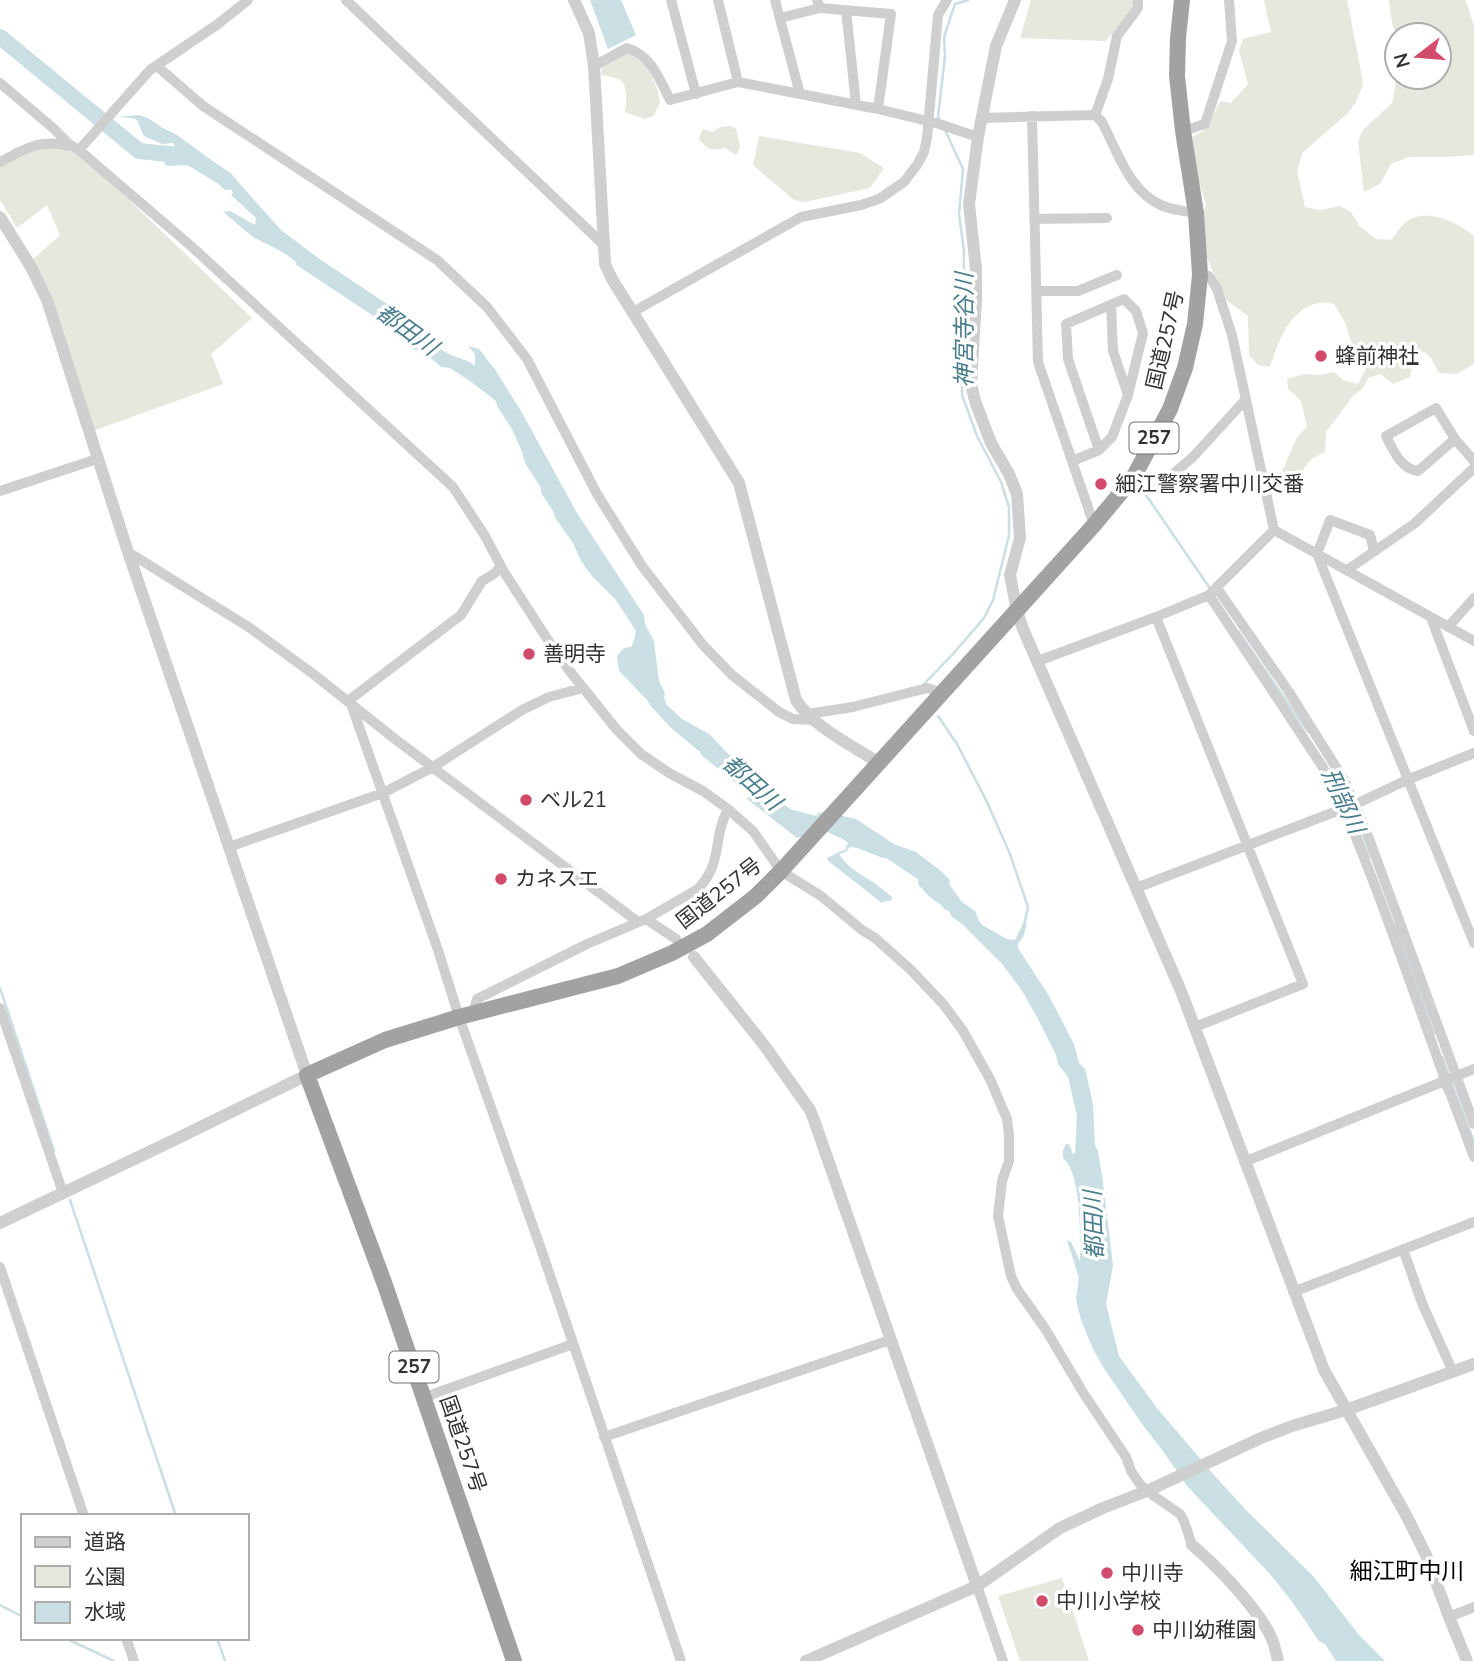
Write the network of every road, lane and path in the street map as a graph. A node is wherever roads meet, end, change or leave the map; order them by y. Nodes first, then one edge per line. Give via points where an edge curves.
1 (248, 0) edge
2 (346, 0) edge
3 (575, 0) edge
4 (671, 0) edge
5 (718, 0) edge
6 (775, 0) edge
7 (947, 0) edge
8 (1015, 0) edge
9 (1138, 0) edge
10 (1182, 0) edge
11 (1228, 0) edge
12 (818, 4) edge
13 (846, 10) junction
14 (780, 18) junction
15 (594, 66) junction
16 (154, 68) junction
17 (738, 82) junction
18 (0, 83) edge
19 (696, 94) junction
20 (800, 94) junction
21 (856, 104) junction
22 (878, 108) junction
23 (1095, 114) junction
24 (1032, 116) junction
25 (982, 118) junction
26 (932, 122) junction
27 (1183, 131) junction
28 (978, 137) junction
29 (79, 150) junction
30 (0, 162) edge
31 (1196, 213) junction
32 (0, 216) edge
33 (1107, 218) dead end
34 (1034, 219) junction
35 (605, 247) junction
36 (1117, 275) dead end
37 (1200, 275) junction
38 (1037, 291) junction
39 (1111, 305) junction
40 (633, 312) junction
41 (1129, 395) junction
42 (1246, 399) junction
43 (1455, 439) junction
44 (1099, 450) junction
45 (97, 459) junction
46 (1072, 461) junction
47 (1474, 461) edge
48 (1474, 468) edge
49 (1133, 478) junction
50 (0, 491) edge
51 (1094, 525) junction
52 (1274, 530) junction
53 (1374, 551) junction
54 (128, 552) junction
55 (1317, 554) junction
56 (501, 566) junction
57 (1346, 570) junction
58 (1213, 592) junction
59 (1474, 598) edge
60 (1017, 611) junction
61 (1156, 617) junction
62 (1431, 618) junction
63 (1448, 627) junction
64 (1474, 640) edge
65 (1038, 662) junction
66 (583, 688) junction
67 (943, 692) junction
68 (349, 702) junction
69 (810, 717) junction
70 (1474, 731) edge
71 (1474, 753) edge
72 (879, 763) junction
73 (433, 767) junction
74 (1408, 780) junction
75 (383, 793) junction
76 (1349, 806) junction
77 (728, 809) junction
78 (1247, 845) junction
79 (229, 848) junction
80 (783, 869) junction
81 (1136, 888) junction
82 (642, 921) junction
83 (676, 939) dead end
84 (1474, 943) edge
85 (694, 957) dead end
86 (0, 1008) edge
87 (466, 1015) junction
88 (1195, 1027) junction
89 (1474, 1069) edge
90 (307, 1075) junction
91 (1450, 1080) junction
92 (1474, 1124) edge
93 (1474, 1157) edge
94 (1244, 1162) junction
95 (64, 1193) junction
96 (1474, 1222) edge
97 (0, 1223) edge
98 (1402, 1250) junction
99 (0, 1267) edge
100 (1293, 1292) junction
101 (890, 1340) junction
102 (573, 1344) junction
103 (1474, 1364) edge
104 (1453, 1372) junction
105 (425, 1397) junction
106 (1346, 1410) junction
107 (604, 1437) junction
108 (1151, 1489) junction
109 (83, 1514) edge
110 (1192, 1545) joint
111 (977, 1586) junction
112 (1474, 1607) edge
113 (1449, 1617) junction
114 (127, 1640) edge
115 (134, 1661) edge
116 (514, 1661) edge
117 (681, 1661) edge
118 (806, 1661) edge
119 (1003, 1661) edge
120 (1278, 1661) edge
121 (1467, 1661) edge

1 - 16 street
2 - 35 street
3 - 15 street via 589,33
4 - 19 street
5 - 17 street
6 - 14 street
7 - 26 street via 938,16
8 - 25 street via 996,46
9 - 23 street via 1138,8 1117,36
10 - 27 highway, 国道257号 / 257 via 1177,76
11 - 27 street via 1232,41 1205,124
12 - 13 street
12 - 14 street
13 - 21 street
13 - 22 street via 891,14
14 - 20 street
15 - 19 street via 627,48 647,60 670,100
15 - 35 street
16 - 29 street
16 - 69 street via 203,106 436,260 487,307 527,359 597,494 642,566 703,645 779,712 793,719
17 - 19 street
17 - 20 street
18 - 29 street
20 - 21 street
21 - 22 street
22 - 26 street
23 - 24 street
23 - 31 street via 1140,190 1164,206
24 - 25 street
24 - 34 street
25 - 28 street
26 - 28 street
26 - 40 street via 917,165 904,182 879,199 801,217
27 - 31 highway, 国道257号 / 257
28 - 60 street via 969,204 976,269 971,384 991,443 1017,494 1020,538 1010,575
29 - 30 street via 53,142 32,146
29 - 56 street via 191,246 453,487
31 - 37 highway, 国道257号 / 257
32 - 45 street via 47,300
33 - 34 street
34 - 38 street
35 - 40 street via 612,279
36 - 38 street via 1078,291
37 - 42 street via 1209,276 1217,289
37 - 49 highway, 国道257号 / 257 via 1185,368 1170,409
38 - 46 street via 1038,362
39 - 41 street via 1113,351
39 - 41 street via 1124,299 1136,312 1143,333
39 - 44 street via 1066,324 1068,359
40 - 69 street via 739,483 796,700
41 - 44 street via 1112,437
42 - 49 street via 1193,457 1154,490
42 - 52 street
43 - 43 street via 1436,408 1386,436 1396,456 1410,470 1418,471
43 - 47 street
44 - 46 street
45 - 50 street
45 - 54 street
46 - 51 street
48 - 53 street via 1413,524
49 - 51 highway, 国道257号 / 257
51 - 60 highway, 国道257号 / 257
52 - 55 street
52 - 58 street
53 - 55 street via 1370,535 1331,520
53 - 57 street
54 - 68 street via 250,628
54 - 79 street
55 - 57 street
55 - 74 street
56 - 66 street
56 - 68 street via 482,581 461,615
57 - 62 street
58 - 61 street
58 - 76 street via 1329,753 1344,780
59 - 63 street
60 - 65 street
60 - 67 highway, 国道257号 / 257
61 - 65 street
61 - 78 street
62 - 63 street
62 - 70 street
63 - 64 street
65 - 81 street
66 - 73 street via 522,710
66 - 77 street via 642,754
67 - 69 street via 927,688
67 - 72 highway, 国道257号 / 257
68 - 73 street
68 - 75 street
69 - 72 street
71 - 74 street
72 - 80 highway, 国道257号 / 257
73 - 75 street
73 - 82 street
74 - 76 street
74 - 84 street
75 - 79 street
75 - 87 street
76 - 78 street
76 - 91 street via 1412,953
77 - 80 street via 753,831
77 - 82 street via 721,822 716,858 704,883
78 - 81 street
78 - 88 street via 1303,984
79 - 90 street
80 - 87 highway, 国道257号 / 257 via 707,934 672,953 618,976
80 - 108 street via 905,964 944,1005 978,1056 1008,1127 1009,1161 998,1216 1011,1276 1131,1471
81 - 88 street
82 - 83 street
82 - 87 street via 477,999
85 - 101 street via 810,1110
86 - 95 street
87 - 90 highway, 国道257号 / 257 via 385,1040
87 - 102 street
88 - 94 street
89 - 91 street
90 - 95 street
90 - 105 highway, 国道257号 / 257
91 - 92 street
91 - 93 street via 1449,1090
91 - 94 street
94 - 100 street
95 - 97 street
96 - 98 street
98 - 100 street
98 - 104 street
99 - 109 street
100 - 106 street via 1324,1370
101 - 107 street
101 - 111 street
102 - 105 street
102 - 107 street
103 - 104 street
104 - 106 street
105 - 116 highway, 国道257号 / 257
106 - 108 street via 1261,1438
106 - 113 street via 1426,1555
107 - 117 street
108 - 110 street via 1180,1514
108 - 111 street via 1060,1528
110 - 120 street via 1259,1618
111 - 118 street
111 - 119 street
112 - 113 street
113 - 121 street
114 - 115 street

